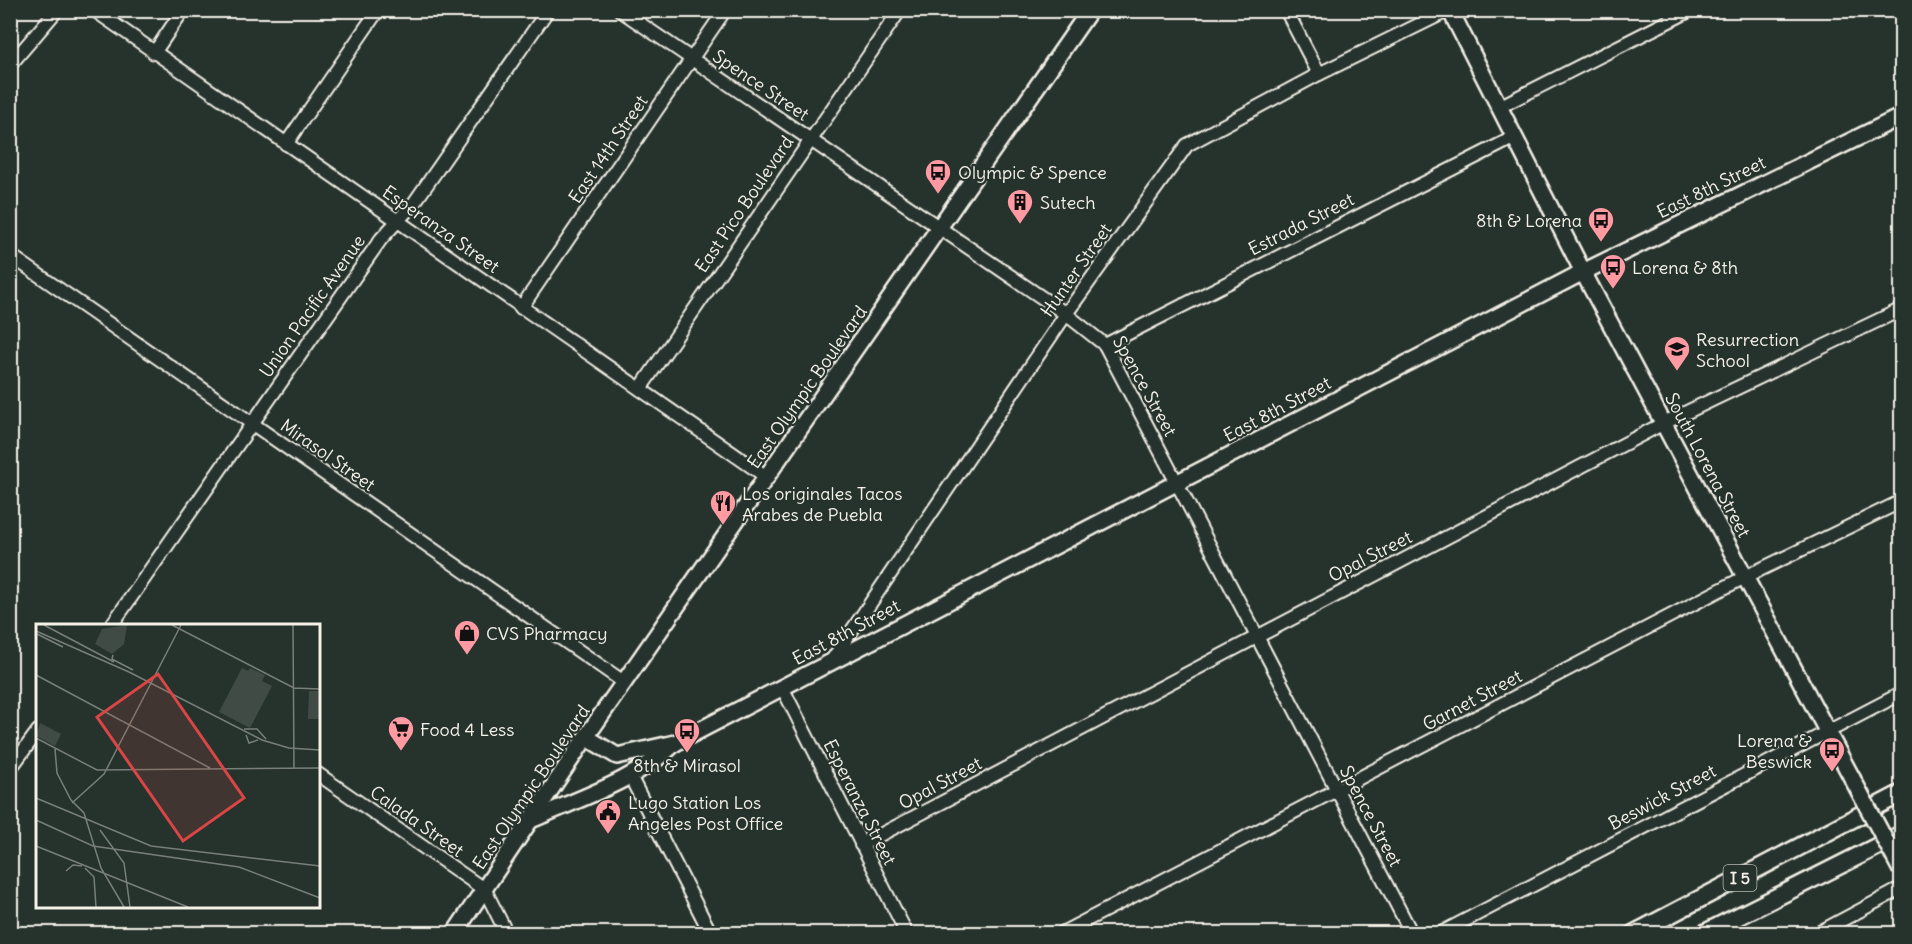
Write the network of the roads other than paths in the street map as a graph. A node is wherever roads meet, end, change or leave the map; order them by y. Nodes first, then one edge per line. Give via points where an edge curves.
1 (57, 10) edge
2 (94, 10) edge
3 (183, 10) edge
4 (378, 10) edge
5 (548, 10) edge
6 (620, 10) edge
7 (725, 10) edge
8 (900, 10) edge
9 (1090, 10) edge
10 (1286, 10) edge
11 (1450, 10) edge
12 (1691, 10) edge
13 (154, 53) junction
14 (692, 60) junction
15 (10, 65) edge
16 (1319, 74) junction
17 (1499, 106) junction
18 (1902, 116) edge
19 (1515, 137) junction
20 (810, 140) junction
21 (286, 144) junction
22 (398, 220) junction
23 (939, 229) junction
24 (10, 255) edge
25 (1583, 272) junction
26 (521, 308) junction
27 (1902, 309) edge
28 (1066, 314) junction
29 (1105, 345) junction
30 (640, 389) junction
31 (1664, 423) junction
32 (251, 424) junction
33 (768, 478) junction
34 (1177, 483) junction
35 (1902, 501) edge
36 (1745, 577) junction
37 (112, 624) edge
38 (1258, 634) junction
39 (832, 660) junction
40 (626, 683) junction
41 (782, 687) junction
42 (1902, 693) edge
43 (1827, 731) junction
44 (36, 734) edge
45 (586, 737) junction
46 (675, 743) junction
47 (10, 769) edge
48 (320, 775) edge
49 (630, 776) junction
50 (1337, 791) junction
51 (1902, 794) edge
52 (531, 820) junction
53 (1902, 834) edge
54 (861, 845) junction
55 (1901, 871) edge
56 (1902, 888) edge
57 (484, 890) junction
58 (454, 933) edge
59 (507, 933) edge
60 (711, 933) edge
61 (907, 933) edge
62 (1060, 933) edge
63 (1412, 933) edge
64 (1439, 933) edge
65 (1633, 933) edge
66 (1703, 933) edge
67 (1816, 933) edge

1 - 15 street
2 - 13 street, Esperanza Street
3 - 13 street
4 - 21 street
5 - 22 street, Union Pacific Avenue via 414,203
6 - 14 street, Spence Street
7 - 14 street, East 14th Street
8 - 20 street, East Pico Boulevard
9 - 23 main road, East Olympic Boulevard
10 - 16 street
11 - 16 street, Hunter Street
11 - 17 main road, South Lorena Street
12 - 17 street
13 - 21 street, Esperanza Street
14 - 20 street, Spence Street
14 - 26 street, East 14th Street
16 - 28 street, Hunter Street via 1187,145
17 - 19 main road, South Lorena Street
18 - 25 main road, East 8th Street
19 - 25 main road, South Lorena Street
19 - 29 street, Estrada Street
20 - 23 street, Spence Street
20 - 30 street, East Pico Boulevard
21 - 22 street, Esperanza Street
22 - 26 street, Esperanza Street
22 - 32 street, Union Pacific Avenue
23 - 28 street, Spence Street
23 - 33 main road, East Olympic Boulevard
24 - 32 street, Mirasol Street
25 - 31 main road, South Lorena Street
25 - 34 main road, East 8th Street
26 - 30 street, Esperanza Street
27 - 31 street, Opal Street
28 - 29 street, Spence Street
28 - 39 street, Hunter Street
29 - 34 street, Spence Street
30 - 33 street, Esperanza Street
31 - 36 main road, South Lorena Street
31 - 38 street, Opal Street
32 - 37 street, Union Pacific Avenue
32 - 40 street, Mirasol Street
33 - 40 main road, East Olympic Boulevard
34 - 38 street, Spence Street
34 - 39 main road, East 8th Street
35 - 36 street, Garnet Street
36 - 43 main road, South Lorena Street
36 - 50 street, Garnet Street
38 - 50 street, Spence Street
38 - 54 street, Opal Street
39 - 41 main road, East 8th Street
40 - 45 main road, East Olympic Boulevard
41 - 46 main road, East 8th Street
41 - 54 street, Esperanza Street
42 - 43 street, Beswick Street
43 - 55 main road, South Lorena Street, bridge
43 - 64 street, Beswick Street
44 - 47 street
45 - 46 main road, East 8th Street via 617,756
45 - 52 main road, East Olympic Boulevard
46 - 49 main road, East 8th Street via 659,759
48 - 57 street, Calada Street
49 - 52 main road, East 8th Street
49 - 60 street
50 - 62 street, Garnet Street
50 - 63 street, Spence Street
51 - 65 highway, I 5
52 - 57 main road, East Olympic Boulevard
53 - 66 highway, I 5
54 - 61 street, Esperanza Street
56 - 67 street
57 - 58 main road, East Olympic Boulevard
57 - 59 street, Calada Street

